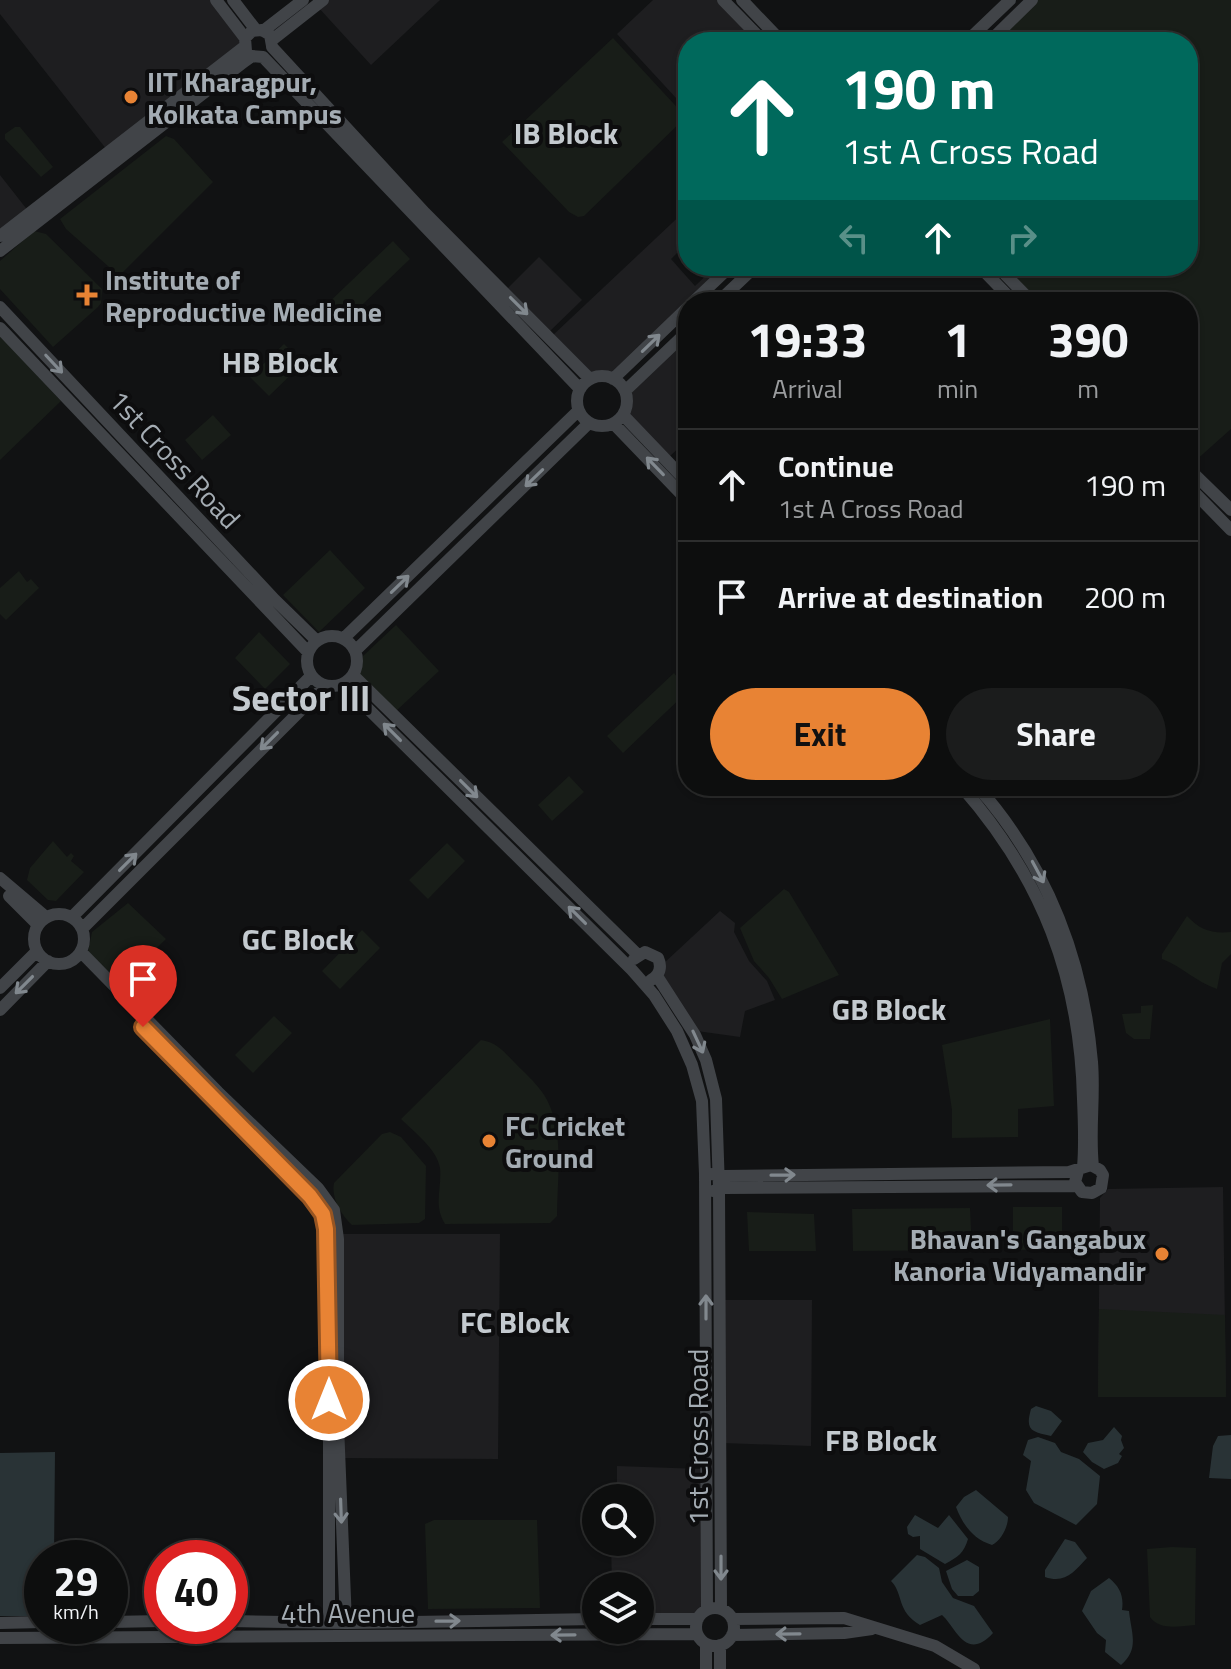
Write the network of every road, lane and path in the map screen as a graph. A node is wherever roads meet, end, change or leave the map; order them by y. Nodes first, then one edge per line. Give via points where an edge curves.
1 (216, 0) edge
2 (233, 0) edge
3 (303, 0) edge
4 (323, 0) edge
5 (723, 0) edge
6 (742, 0) edge
7 (1010, 0) edge
8 (1032, 0) edge
9 (754, 32) edge
10 (772, 32) edge
11 (976, 32) edge
12 (999, 32) edge
13 (258, 43) junction
14 (0, 236) edge
15 (0, 251) edge
16 (720, 276) edge
17 (745, 276) edge
18 (989, 276) edge
19 (1007, 276) edge
20 (704, 292) edge
21 (729, 292) edge
22 (1004, 292) edge
23 (1022, 292) edge
24 (0, 307) edge
25 (678, 317) edge
26 (0, 328) edge
27 (678, 341) edge
28 (613, 379) junction
29 (585, 384) junction
30 (625, 391) junction
31 (578, 411) junction
32 (589, 423) junction
33 (620, 423) junction
34 (105, 428) junction
35 (678, 474) edge
36 (1198, 478) edge
37 (678, 490) edge
38 (1198, 496) edge
39 (1231, 510) edge
40 (1231, 530) edge
41 (241, 572) junction
42 (344, 638) junction
43 (317, 641) junction
44 (355, 651) junction
45 (308, 652) junction
46 (311, 676) junction
47 (348, 680) junction
48 (325, 686) junction
49 (421, 741) junction
50 (411, 751) junction
51 (971, 796) edge
52 (983, 796) edge
53 (1005, 832) junction
54 (0, 878) edge
55 (0, 888) edge
56 (72, 917) junction
57 (42, 921) junction
58 (82, 929) junction
59 (37, 951) junction
60 (79, 955) junction
61 (638, 955) junction
62 (48, 961) junction
63 (637, 975) junction
64 (657, 976) junction
65 (0, 988) edge
66 (0, 1010) edge
67 (703, 1121) junction
68 (717, 1122) junction
69 (1085, 1168) junction
70 (705, 1174) junction
71 (719, 1174) junction
72 (1045, 1179) junction
73 (935, 1180) junction
74 (1077, 1186) junction
75 (719, 1189) junction
76 (705, 1195) junction
77 (706, 1401) junction
78 (720, 1402) junction
79 (333, 1425) junction
80 (721, 1609) junction
81 (702, 1614) junction
82 (654, 1618) edge
83 (582, 1619) edge
84 (732, 1619) junction
85 (507, 1620) junction
86 (248, 1621) edge
87 (275, 1621) junction
88 (329, 1621) junction
89 (24, 1622) edge
90 (0, 1623) edge
91 (346, 1623) junction
92 (875, 1628) junction
93 (144, 1633) edge
94 (248, 1635) edge
95 (732, 1635) junction
96 (276, 1636) junction
97 (508, 1637) junction
98 (0, 1638) edge
99 (701, 1639) junction
100 (720, 1645) junction
101 (706, 1669) edge
102 (720, 1669) edge
103 (974, 1669) edge

1 - 13 street
2 - 13 street
3 - 13 street
4 - 13 street
5 - 9 street
6 - 10 street
7 - 11 street
8 - 12 street
13 - 14 street
13 - 15 street
13 - 29 street
16 - 20 street
17 - 21 street
18 - 22 street
19 - 23 street
24 -> 34 street, 1st Cross Road
28 -> 25 street
26 - 34 street, 1st Cross Road
27 - 30 street
28 - 29 street via 598,376
28 - 30 street
29 - 31 street via 576,401
30 - 33 street
31 - 32 street
42 -> 31 street
32 - 33 street
32 -> 44 street
33 - 35 street
37 -> 33 street
34 - 41 street, 1st Cross Road
36 - 39 street
38 - 40 street
41 - 43 street, 1st Cross Road
41 - 45 street, 1st Cross Road
42 - 43 street
42 - 44 street
43 - 45 street
44 - 47 street via 357,660
45 - 46 street
46 - 48 street
56 -> 46 street
47 - 48 street
47 - 49 street
50 -> 47 street
48 -> 58 street
49 - 50 street
49 -> 61 street
63 -> 50 street
51 - 53 street
52 - 53 street
53 - 69 street via 1053,929 1083,1029
54 - 57 street
55 - 57 street
56 - 57 street via 56,914
56 - 58 street
57 - 59 street via 34,938
58 - 60 street
59 - 62 street
59 - 65 street
60 - 62 street via 62,964
60 - 79 street via 307,1185 331,1203 338,1228
61 - 63 street via 633,961
61 - 64 street via 658,958
62 -> 66 street
63 - 64 street via 651,980
63 - 67 street via 688,1054
64 -> 68 street, 1st Cross Road via 701,1048 713,1083
67 - 68 street
67 - 70 street
68 - 71 street, 1st Cross Road
69 - 72 street
69 - 74 street
69 - 74 street via 1103,1175 1101,1188 1089,1193
70 - 71 street
70 - 76 street
71 -> 73 street
71 - 75 street, 1st Cross Road
72 - 73 street
72 - 74 street
73 - 75 street
75 - 76 street
75 - 78 street, 1st Cross Road
77 -> 76 street
77 - 78 street
77 - 81 street
78 -> 80 street, 1st Cross Road
79 - 88 street
79 -> 91 street
80 - 81 street
80 - 84 street
81 - 82 street
81 - 99 street
83 - 85 street, 4th Avenue
84 - 92 street via 844,1618
84 - 95 street
91 -> 85 street, 4th Avenue
85 - 97 street
86 - 87 street, 4th Avenue
87 - 88 street, 4th Avenue
87 - 96 street
88 - 91 street, 4th Avenue
89 - 90 street
92 -> 95 street
92 - 103 street via 935,1646
93 - 98 street, 4th Avenue
94 - 96 street, 4th Avenue
95 - 100 street
96 - 97 street, 4th Avenue
99 -> 97 street, 4th Avenue
99 - 100 street
99 - 101 street
100 - 102 street

